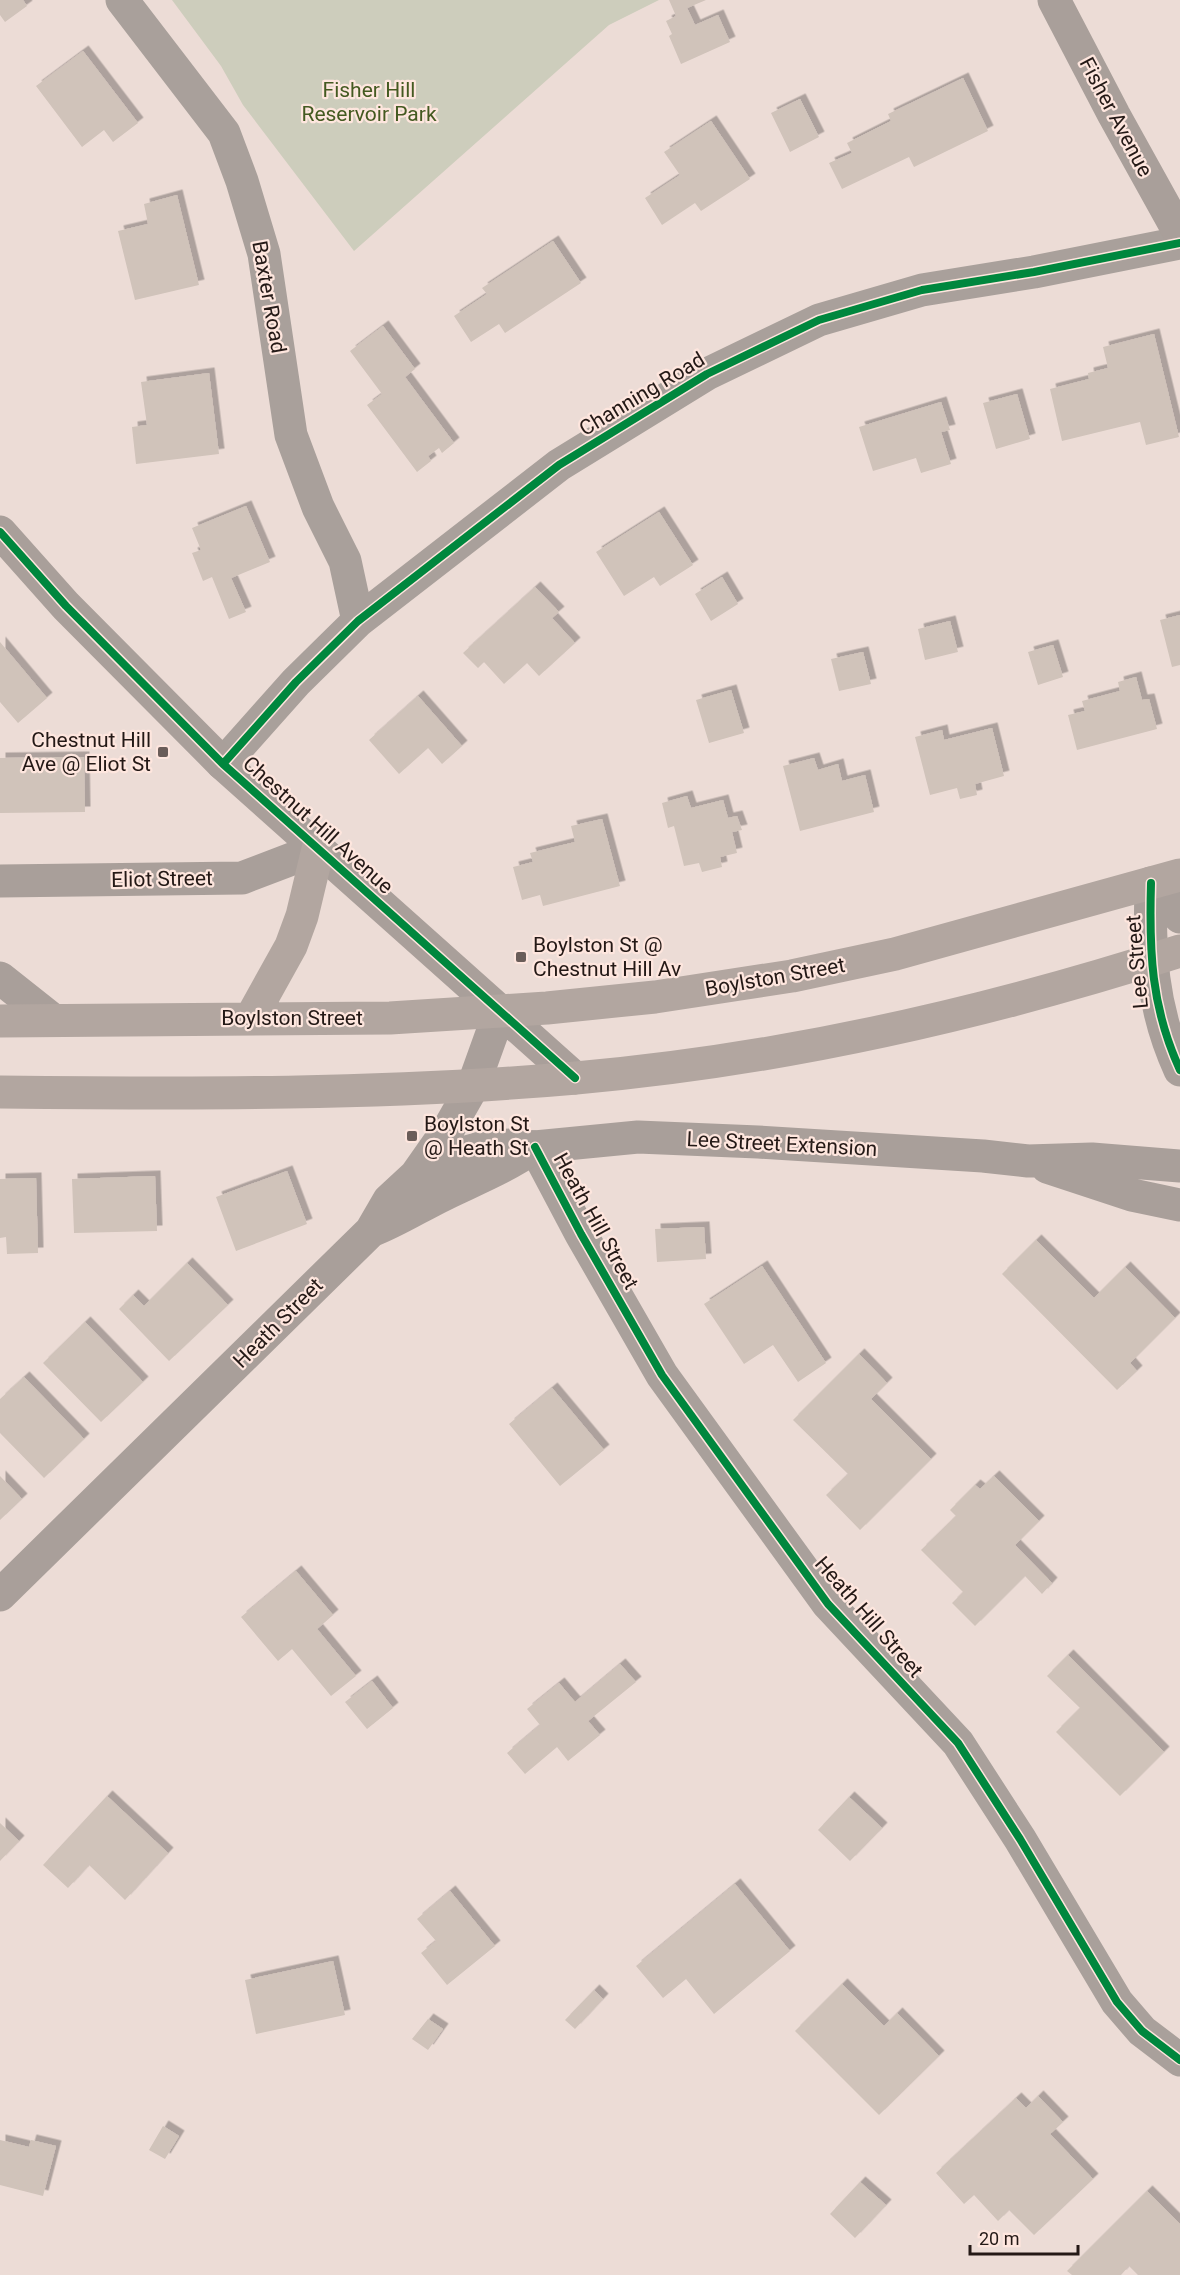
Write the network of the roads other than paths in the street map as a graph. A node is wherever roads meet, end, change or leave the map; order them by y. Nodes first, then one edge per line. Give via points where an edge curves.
1 (122, 0) edge
2 (1054, 0) edge
3 (1180, 234) edge
4 (1180, 243) edge
5 (0, 532) edge
6 (358, 621) junction
7 (223, 764) junction
8 (318, 849) junction
9 (1165, 879) edge
10 (0, 881) edge
11 (1180, 917) edge
12 (1165, 956) edge
13 (0, 978) edge
14 (500, 1011) junction
15 (251, 1018) junction
16 (53, 1020) junction
17 (0, 1021) edge
18 (1180, 1070) edge
19 (575, 1078) junction
20 (473, 1086) junction
21 (0, 1092) edge
22 (535, 1147) junction
23 (1028, 1161) junction
24 (1180, 1166) edge
25 (416, 1175) junction
26 (1180, 1205) edge
27 (371, 1231) junction
28 (0, 1595) edge
29 (1180, 2060) edge

1 - 6 street, Baxter Road via 224,133 264,254 291,435 318,507 345,561
2 - 3 street, Fisher Avenue
4 - 6 street, Channing Road via 922,290 819,320 707,374 560,465
5 - 7 street, Chestnut Hill Avenue via 66,606
6 - 7 street, Channing Road via 296,682
7 - 8 street, Chestnut Hill Avenue
8 - 10 street, Eliot Street via 242,878
8 - 14 street, Chestnut Hill Avenue
8 - 15 highway via 291,946
9 - 11 street, Lee Street
9 - 12 street, Lee Street
9 - 14 highway, Boylston Street via 958,937 792,976 655,997
12 - 18 street, Lee Street via 1159,1014
12 - 19 highway via 1023,998 870,1034 694,1064
13 - 16 street
14 - 15 highway, Boylston Street via 390,1018
14 - 19 street, Chestnut Hill Avenue
14 - 20 street, Heath Street
15 - 16 highway, Boylston Street
16 - 17 highway, Boylston Street
19 - 20 highway
20 - 21 highway via 348,1091
20 - 25 street, Heath Street
22 - 23 street, Lee Street Extension via 638,1137 687,1138
22 - 25 street, Lee Street Extension via 471,1149
22 - 27 street, Lee Street Extension via 504,1168
22 - 29 street, Heath Hill Street via 580,1234 662,1375 828,1604 958,1743 1117,2002 1142,2031
23 - 24 street, Lee Street Extension via 1092,1159
23 - 26 street, Lee Street Extension via 1115,1190
25 - 27 street, Heath Street via 389,1200
27 - 28 street, Heath Street

